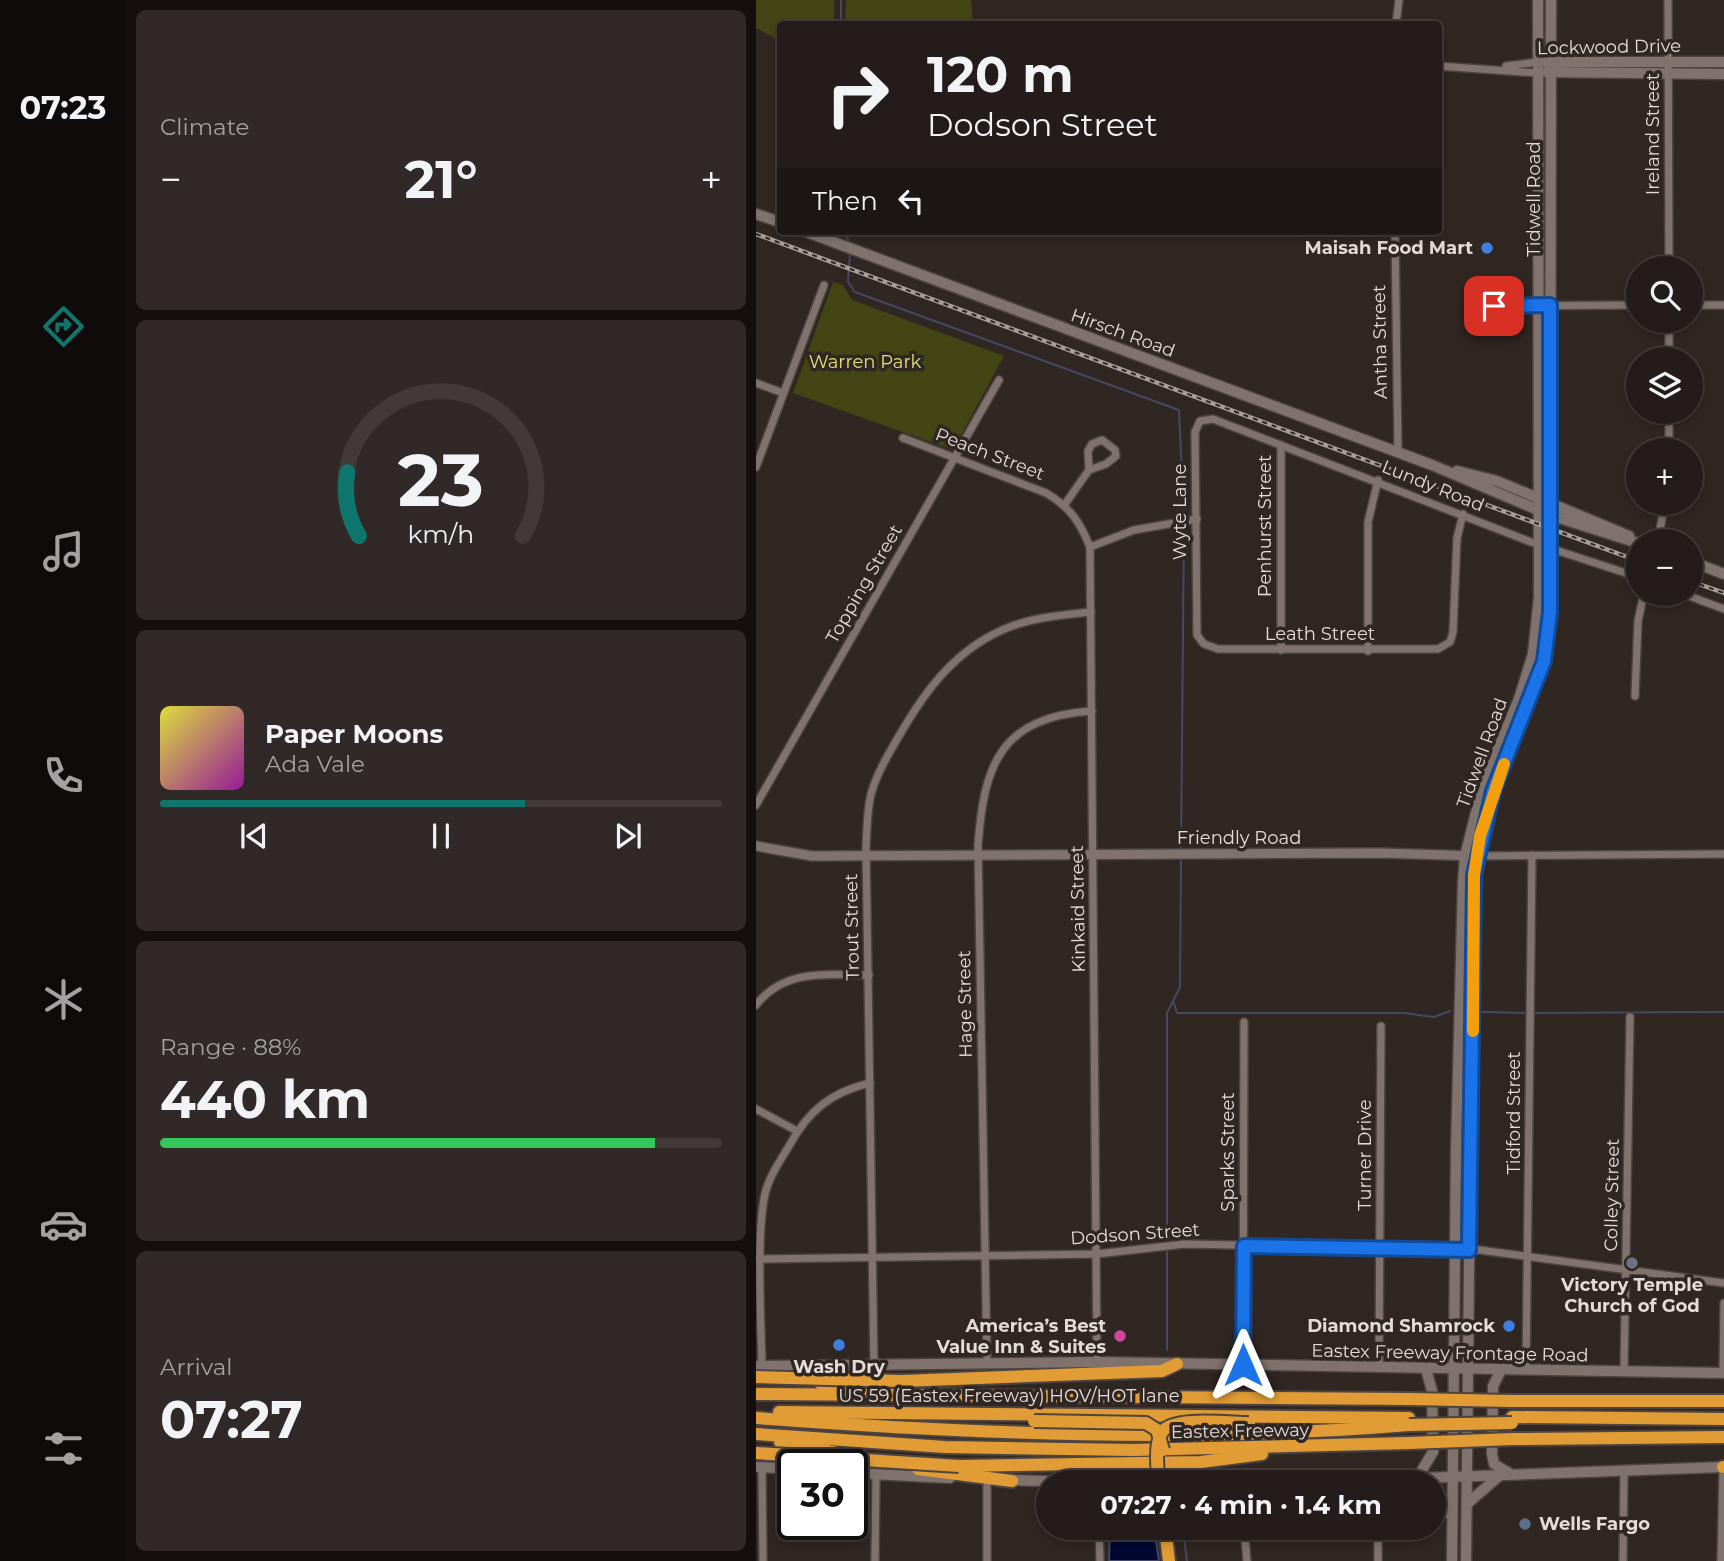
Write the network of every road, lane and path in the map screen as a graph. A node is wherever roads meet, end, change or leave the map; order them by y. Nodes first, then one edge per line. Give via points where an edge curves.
1 (1399, 0) edge
2 (1538, 0) edge
3 (1551, 0) edge
4 (1668, 0) edge
5 (1396, 21) edge
6 (1668, 61) junction
7 (1724, 62) edge
8 (1442, 66) edge
9 (1538, 67) junction
10 (1550, 67) junction
11 (1668, 74) junction
12 (1724, 74) edge
13 (1538, 185) junction
14 (1549, 185) junction
15 (756, 214) edge
16 (777, 221) edge
17 (815, 235) edge
18 (1395, 235) edge
19 (1669, 256) edge
20 (824, 285) dead end
21 (1724, 304) edge
22 (1538, 305) junction
23 (1550, 305) junction
24 (1626, 305) edge
25 (1703, 305) edge
26 (1494, 306) dead end
27 (999, 380) dead end
28 (756, 383) edge
29 (1538, 386) junction
30 (1550, 386) junction
31 (783, 393) junction
32 (1217, 421) joint
33 (903, 438) dead end
34 (1281, 444) junction
35 (1398, 452) junction
36 (954, 457) junction
37 (1432, 465) junction
38 (756, 467) edge
39 (1089, 470) junction
40 (1378, 480) junction
41 (1539, 498) junction
42 (1550, 502) junction
43 (1065, 504) junction
44 (1539, 511) junction
45 (1463, 514) junction
46 (1550, 515) junction
47 (1193, 520) junction
48 (1626, 536) edge
49 (1626, 538) edge
50 (1540, 544) junction
51 (1090, 547) junction
52 (1551, 548) junction
53 (1703, 566) edge
54 (1626, 573) edge
55 (1724, 574) edge
56 (1703, 601) edge
57 (1641, 606) edge
58 (1724, 609) edge
59 (1091, 612) junction
60 (1195, 622) joint
61 (1281, 650) junction
62 (1368, 651) junction
63 (1533, 654) junction
64 (1544, 657) junction
65 (1635, 696) dead end
66 (1092, 711) junction
67 (1503, 751) junction
68 (756, 805) edge
69 (756, 846) edge
70 (1093, 854) junction
71 (1724, 854) edge
72 (978, 855) junction
73 (1532, 855) junction
74 (866, 856) junction
75 (1465, 856) junction
76 (1477, 856) junction
77 (1466, 962) junction
78 (869, 975) junction
79 (756, 1005) edge
80 (1630, 1017) dead end
81 (1244, 1022) dead end
82 (1381, 1026) dead end
83 (870, 1083) junction
84 (756, 1109) edge
85 (797, 1131) junction
86 (1456, 1149) junction
87 (1472, 1149) junction
88 (1244, 1246) junction
89 (1380, 1248) junction
90 (1455, 1250) junction
91 (1469, 1250) junction
92 (1097, 1254) junction
93 (1528, 1256) junction
94 (985, 1257) junction
95 (872, 1258) junction
96 (758, 1259) edge
97 (1627, 1269) junction
98 (1724, 1283) edge
99 (1724, 1303) edge
100 (1097, 1362) junction
101 (986, 1363) junction
102 (1177, 1364) junction
103 (1243, 1365) junction
104 (874, 1366) junction
105 (1379, 1368) junction
106 (1426, 1369) junction
107 (1453, 1369) junction
108 (757, 1370) edge
109 (1469, 1370) junction
110 (1501, 1370) junction
111 (1526, 1371) junction
112 (1624, 1372) junction
113 (1724, 1373) edge
114 (756, 1394) edge
115 (870, 1397) junction
116 (1724, 1401) edge
117 (757, 1414) edge
118 (1724, 1419) edge
119 (779, 1420) junction
120 (1409, 1422) junction
121 (1034, 1423) junction
122 (756, 1436) edge
123 (1724, 1437) edge
124 (1160, 1445) junction
125 (1284, 1448) junction
126 (756, 1453) edge
127 (759, 1467) edge
128 (1724, 1467) edge
129 (777, 1468) edge
130 (1160, 1470) edge
131 (1424, 1470) edge
132 (1624, 1471) junction
133 (868, 1474) edge
134 (1506, 1474) junction
135 (876, 1475) junction
136 (1452, 1478) junction
137 (1468, 1478) junction
138 (1446, 1479) edge
139 (987, 1480) junction
140 (1013, 1481) junction
141 (1036, 1481) edge
142 (759, 1490) edge
143 (1468, 1503) junction
144 (1446, 1509) edge
145 (1451, 1515) junction
146 (1099, 1540) edge
147 (1164, 1540) edge
148 (1245, 1540) edge
149 (1378, 1540) edge
150 (1723, 1543) edge
151 (763, 1561) edge
152 (875, 1561) edge
153 (987, 1561) edge
154 (1100, 1561) edge
155 (1167, 1561) edge
156 (1247, 1561) edge
157 (1378, 1561) edge
158 (1452, 1561) edge
159 (1466, 1561) edge
160 (1623, 1561) edge
161 (1721, 1561) edge

1 - 5 street
2 - 9 main road, Tidwell Road
3 - 10 main road, Tidwell Road
4 - 6 street, Ireland Street
6 - 7 main road, Lockwood Drive
6 - 10 main road, Lockwood Drive
6 - 11 street, Ireland Street
8 - 9 street, Lockwood Drive
9 - 10 main road, Lockwood Drive
9 - 13 main road, Tidwell Road
10 - 11 main road, Lockwood Drive
10 - 14 main road, Tidwell Road
11 - 12 main road, Lockwood Drive
11 - 19 street, Ireland Street
13 - 14 main road
13 - 22 main road, Tidwell Road
14 - 23 main road, Tidwell Road
15 - 16 main road
17 - 35 main road, Hirsch Road
18 - 35 street, Antha Street
20 - 31 street
21 - 25 street
22 - 23 street
22 - 26 street
22 - 29 main road, Tidwell Road
23 - 24 street
23 - 30 main road, Tidwell Road
27 - 36 street, Topping Street
28 - 31 street
29 - 30 main road
29 - 41 main road, Tidwell Road
30 - 42 main road, Tidwell Road
31 - 38 street
32 - 34 street, Lundy Road
32 - 47 street, Wyte Lane via 1200,421 1195,432
33 - 36 street, Peach Street
34 - 40 street, Lundy Road
34 - 61 street, Penhurst Street
35 - 37 main road, Hirsch Road
36 - 43 street, Peach Street via 1034,487
36 - 68 street, Topping Street
37 - 41 main road, Hirsch Road via 1497,481
37 - 44 main road, Hirsch Road
39 - 39 street via 1116,456 1105,441 1094,442 1088,451
39 - 43 street
40 - 45 street, Lundy Road
40 - 62 street via 1368,522
41 - 42 main road, Hirsch Road
41 - 44 main road, Tidwell Road
42 - 46 main road, Tidwell Road
42 - 48 main road, Hirsch Road
43 - 51 street, Kinkaid Street via 1079,521
44 - 46 main road, Hirsch Road
44 - 50 main road, Tidwell Road
45 - 50 street, Lundy Road
45 - 62 street, Leath Street via 1457,538 1450,642 1438,649
46 - 49 main road, Hirsch Road
46 - 52 main road, Tidwell Road
47 - 51 street via 1134,530
47 - 60 street, Wyte Lane
50 - 52 street, Lundy Road
50 - 63 main road, Tidwell Road
51 - 59 street, Kinkaid Street
52 - 54 street, Lundy Road
52 - 64 main road, Tidwell Road
53 - 55 main road
56 - 58 street
57 - 65 street
59 - 66 street, Kinkaid Street
59 - 74 street, Trout Street via 1012,626 983,640 943,671 918,703 881,767 871,796
60 - 61 street, Leath Street via 1197,635 1210,648
61 - 62 street, Leath Street
63 - 64 main road
63 - 67 main road, Tidwell Road
64 - 67 main road, Tidwell Road via 1532,696
66 - 70 street, Kinkaid Street
66 - 72 street, Hage Street via 1043,720 1018,734 998,756 982,795
67 - 75 main road, Tidwell Road via 1483,786
67 - 76 main road, Tidwell Road
69 - 74 street, Friendly Road via 812,856
70 - 72 street, Friendly Road
70 - 75 street, Friendly Road
70 - 92 street, Kinkaid Street
71 - 73 street, Friendly Road
72 - 74 street, Friendly Road
72 - 94 street, Hage Street
73 - 76 street, Friendly Road
73 - 93 street, Tidford Street
74 - 78 street, Trout Street
75 - 76 street, Friendly Road
75 - 77 main road, Tidwell Road
76 - 77 main road, Tidwell Road
77 - 86 main road, Tidwell Road
77 - 87 main road, Tidwell Road
78 - 79 street via 796,977 772,988
78 - 83 street, Trout Street
80 - 97 street, Colley Street
81 - 88 street, Sparks Street
82 - 89 street, Turner Drive
83 - 85 street via 833,1095
83 - 95 street, Trout Street
84 - 85 street
85 - 96 street via 765,1193
86 - 87 main road
86 - 90 main road, Tidwell Road
87 - 91 main road, Tidwell Road
88 - 89 street, Dodson Street
88 - 92 street, Dodson Street via 1180,1245
88 - 103 street, Sparks Street
89 - 90 street, Dodson Street
89 - 105 street, Turner Drive
90 - 91 street, Dodson Street
90 - 107 main road, Tidwell Road
91 - 93 street, Dodson Street
91 - 109 main road, Tidwell Road
92 - 94 street, Dodson Street
92 - 100 street, Kinkaid Street
93 - 97 street, Dodson Street
93 - 111 street, Tidford Street
94 - 95 street, Dodson Street
94 - 101 street, Hage Street
95 - 96 street, Dodson Street
95 - 104 street, Trout Street
96 - 108 street
97 - 98 street, Dodson Street
97 - 112 street, Colley Street
99 - 113 street
100 - 101 main road, Eastex Freeway Frontage Road
100 - 102 main road, Eastex Freeway Frontage Road
101 - 104 main road, Eastex Freeway Frontage Road
102 - 103 main road, Eastex Freeway Frontage Road
102 - 108 highway, bridge via 1162,1371 1121,1374 902,1381
103 - 105 main road, Eastex Freeway Frontage Road
104 - 108 main road, Eastex Freeway Frontage Road
105 - 106 main road, Eastex Freeway Frontage Road
106 - 107 main road, Eastex Freeway Frontage Road
106 - 131 main road via 1432,1386 1433,1452
107 - 109 main road, Eastex Freeway Frontage Road
107 - 136 main road, Tidwell Road
108 - 115 highway via 836,1385
109 - 110 main road, Eastex Freeway Frontage Road
109 - 137 main road, Tidwell Road
110 - 111 main road, Eastex Freeway Frontage Road
110 - 134 main road via 1493,1386 1492,1454 1497,1468
111 - 112 main road, Eastex Freeway Frontage Road
112 - 113 main road, Eastex Freeway Frontage Road
114 - 115 highway, Eastex Freeway
115 - 116 highway, Eastex Freeway, bridge
117 - 119 highway, Eastex Freeway
117 - 120 highway, US 59 (Eastex Freeway) HOV/HOT lane
117 - 121 highway
118 - 120 highway, Eastex Freeway, bridge
119 - 120 highway, Eastex Freeway via 1071,1434 1269,1434
119 - 121 highway
120 - 124 highway, bridge via 1176,1428
121 - 124 highway, bridge via 1139,1422 1151,1425
122 - 125 highway, Eastex Freeway via 945,1447
122 - 140 highway via 907,1467
123 - 125 highway, Eastex Freeway, bridge
124 - 130 highway, bridge
125 - 126 highway, bridge via 1201,1462 959,1466
127 - 129 main road
127 - 142 street
128 - 132 main road
128 - 150 street
132 - 134 main road
132 - 160 street
133 - 135 main road
134 - 137 main road
134 - 143 main road
135 - 139 main road
135 - 152 street
136 - 137 main road
136 - 138 main road
136 - 145 main road, Tidwell Road
137 - 143 main road, Tidwell Road
139 - 140 main road
139 - 153 street
140 - 141 main road
142 - 151 street
143 - 159 main road, Tidwell Road
144 - 145 main road
145 - 158 main road, Tidwell Road
146 - 154 street
147 - 155 highway
148 - 156 street
149 - 157 street
150 - 161 street

